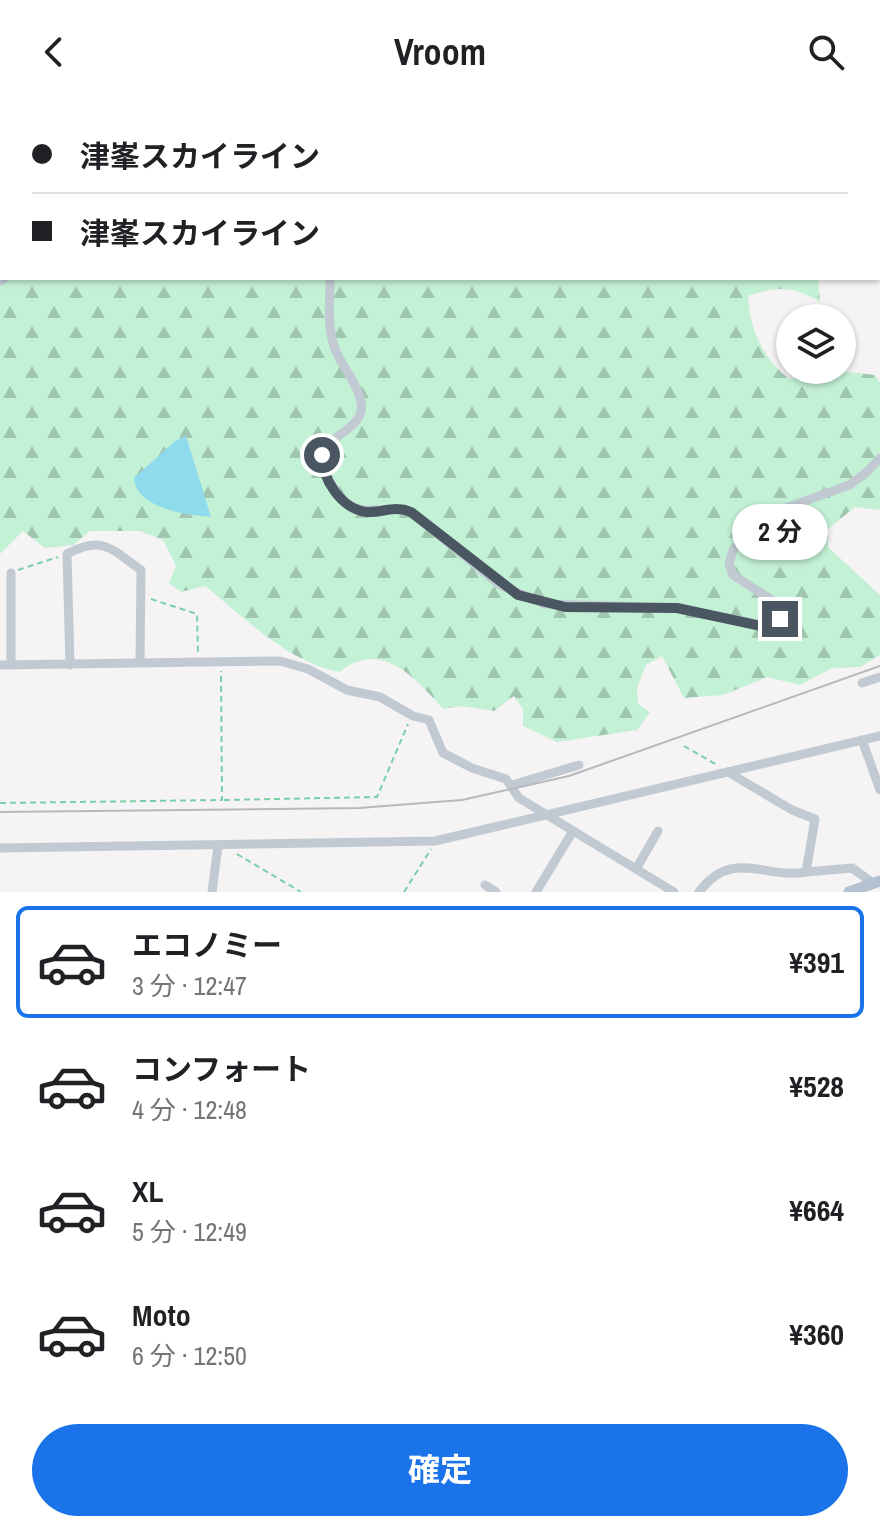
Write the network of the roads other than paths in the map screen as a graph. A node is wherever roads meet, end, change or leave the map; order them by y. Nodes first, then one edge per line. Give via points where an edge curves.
1 (330, 280) edge
2 (880, 458) edge
3 (11, 573) road end
4 (140, 663) junction
5 (5, 665) edge
6 (70, 665) junction
7 (880, 677) edge
8 (862, 683) dead end
9 (880, 736) edge
10 (862, 740) junction
11 (579, 765) dead end
12 (728, 772) junction
13 (512, 785) junction
14 (880, 790) edge
15 (547, 815) junction
16 (573, 831) junction
17 (658, 831) dead end
18 (221, 846) junction
19 (0, 848) edge
20 (636, 869) junction
21 (806, 872) junction
22 (878, 881) edge
23 (485, 885) dead end
24 (212, 892) edge
25 (496, 892) edge
26 (536, 892) edge
27 (674, 892) edge
28 (699, 892) edge
29 (849, 892) edge

1 - 2 street via 330,332 361,407 356,421 322,455 337,494 359,510 393,507 411,512 500,585 531,600 565,607 677,608 772,627 781,616 780,605 733,575 733,550 764,516 849,485
3 - 5 street
4 - 6 street
4 - 6 street via 141,570 106,545 91,543 67,554
4 - 13 street via 280,661 308,669 347,690 380,697 429,720 438,745 453,760
5 - 6 street
7 - 8 street
9 - 10 street
10 - 12 street
10 - 14 street
11 - 13 street
12 - 15 street
12 - 21 street via 815,819
13 - 15 street via 519,798
15 - 16 street
15 - 18 street via 435,841
16 - 20 street
16 - 26 street
17 - 20 street
18 - 19 street
18 - 24 street
20 - 27 street
21 - 22 street via 852,868
21 - 28 street via 738,867 716,875
22 - 29 main road
23 - 25 street

